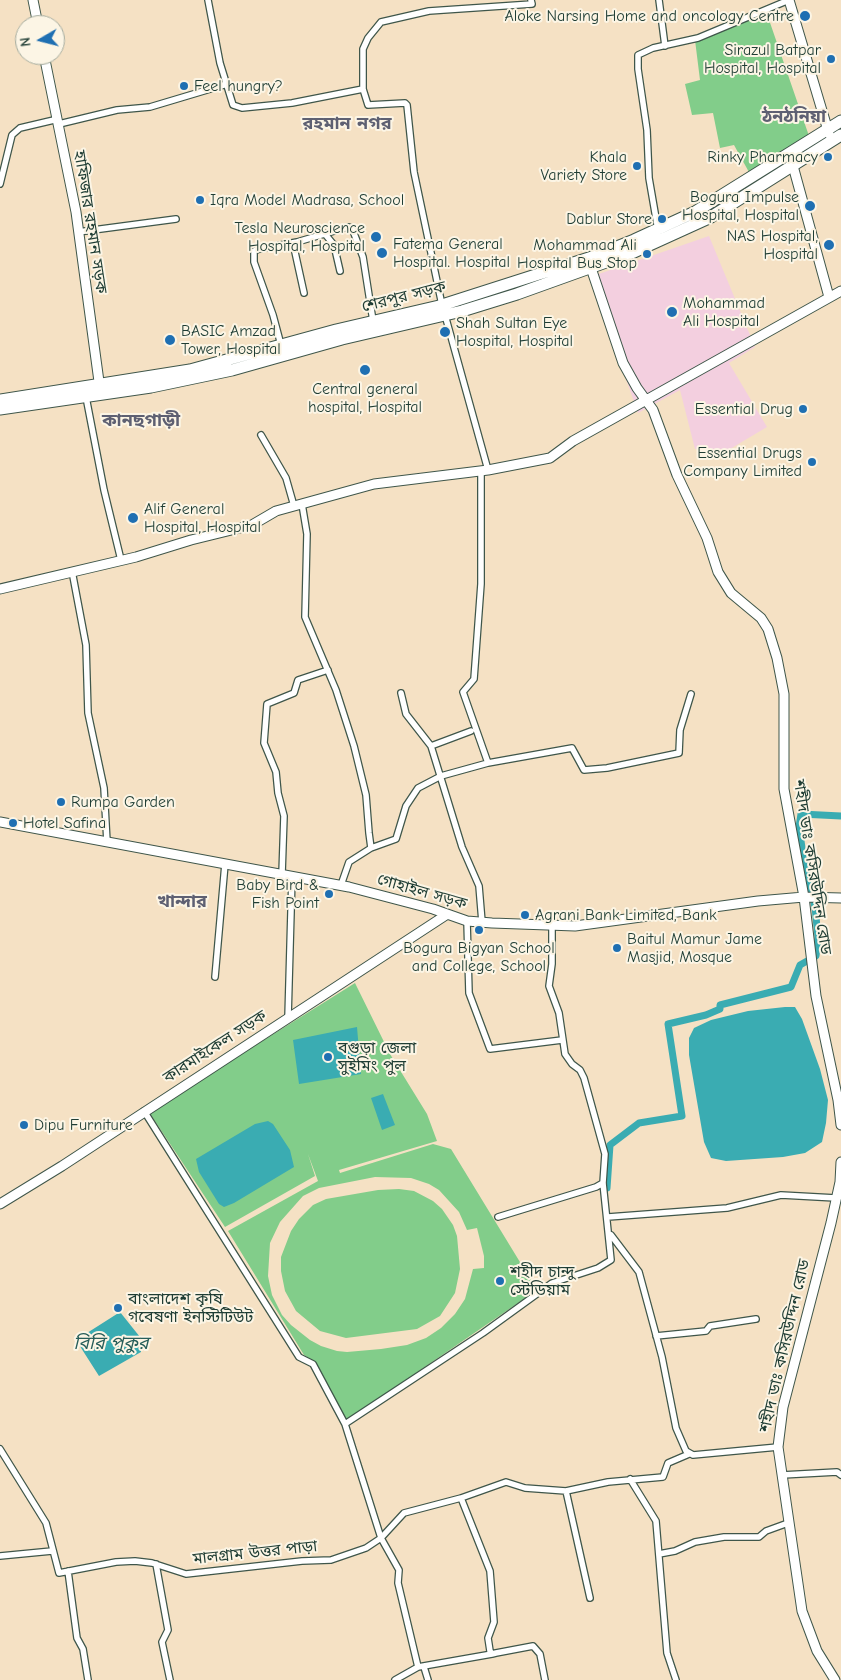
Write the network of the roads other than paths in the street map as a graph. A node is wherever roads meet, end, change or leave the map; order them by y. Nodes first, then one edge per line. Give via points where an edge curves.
1 (33, 0) edge
2 (208, 0) edge
3 (659, 0) edge
4 (789, 0) edge
5 (531, 2) edge
6 (36, 15) edge
7 (665, 46) junction
8 (46, 65) edge
9 (227, 84) junction
10 (363, 89) junction
11 (58, 119) junction
12 (841, 121) edge
13 (828, 129) junction
14 (836, 138) edge
15 (793, 166) junction
16 (0, 184) edge
17 (176, 219) dead end
18 (78, 232) junction
19 (325, 234) junction
20 (660, 234) junction
21 (293, 243) junction
22 (591, 268) junction
23 (340, 271) dead end
24 (841, 291) edge
25 (304, 293) dead end
26 (829, 297) junction
27 (444, 310) junction
28 (373, 321) junction
29 (281, 345) junction
30 (100, 390) junction
31 (86, 397) junction
32 (646, 399) junction
33 (0, 400) edge
34 (0, 409) edge
35 (261, 435) dead end
36 (484, 471) junction
37 (298, 505) junction
38 (121, 560) junction
39 (72, 571) junction
40 (0, 589) edge
41 (328, 670) junction
42 (401, 693) dead end
43 (692, 694) dead end
44 (471, 731) dead end
45 (431, 746) junction
46 (488, 763) junction
47 (441, 776) junction
48 (0, 822) edge
49 (108, 842) junction
50 (371, 848) junction
51 (225, 864) junction
52 (282, 874) junction
53 (292, 876) junction
54 (341, 885) junction
55 (810, 897) junction
56 (841, 898) edge
57 (446, 915) junction
58 (467, 921) junction
59 (482, 922) junction
60 (552, 926) junction
61 (215, 977) dead end
62 (288, 1018) junction
63 (562, 1040) junction
64 (144, 1111) junction
65 (841, 1125) edge
66 (841, 1162) edge
67 (603, 1183) junction
68 (837, 1200) edge
69 (0, 1204) edge
70 (498, 1217) dead end
71 (608, 1217) junction
72 (610, 1234) junction
73 (756, 1319) dead end
74 (656, 1336) junction
75 (345, 1424) junction
76 (778, 1447) junction
77 (0, 1449) edge
78 (689, 1454) junction
79 (782, 1475) junction
80 (841, 1475) edge
81 (630, 1479) junction
82 (566, 1491) junction
83 (461, 1498) junction
84 (788, 1523) junction
85 (381, 1538) junction
86 (52, 1551) junction
87 (659, 1554) junction
88 (0, 1556) edge
89 (156, 1564) junction
90 (68, 1571) junction
91 (590, 1598) dead end
92 (492, 1654) junction
93 (421, 1667) junction
94 (88, 1680) edge
95 (170, 1680) edge
96 (395, 1680) edge
97 (428, 1680) edge
98 (545, 1680) edge
99 (676, 1680) edge
100 (835, 1680) edge

1 - 6 street
2 - 9 street
3 - 7 street
4 - 7 street via 698,38
4 - 13 street
5 - 10 street via 429,11 381,22 363,48
7 - 20 street via 643,52 638,59 649,178
8 - 11 street, হাফিজার রহমান সড়ক
9 - 10 street via 233,105 242,108 292,103
9 - 11 street via 150,107
10 - 27 street via 368,105 405,103 407,106 414,172
11 - 16 street via 20,128 12,135
11 - 18 street, হাফিজার রহমান সড়ক
12 - 13 highway, শেরপুর সড়ক
13 - 14 street
13 - 20 highway, শেরপুর সড়ক
14 - 15 highway, শেরপুর সড়ক
15 - 20 highway, শেরপুর সড়ক via 711,217
15 - 26 street
17 - 18 street
18 - 30 street, হাফিজার রহমান সড়ক
19 - 21 street
19 - 23 street via 334,245
19 - 28 street via 348,227 357,237
20 - 22 highway, শেরপুর সড়ক
20 - 27 highway, শেরপুর সড়ক
21 - 25 street
21 - 29 street via 259,249 253,256
22 - 27 highway, শেরপুর সড়ক
22 - 32 street, শহীদ ডাঃ কসিরউদ্দিন রোড via 623,363
24 - 26 street
26 - 32 street
27 - 28 highway, শেরপুর সড়ক
27 - 30 highway, শেরপুর সড়ক via 232,370
27 - 36 street
28 - 29 highway, শেরপুর সড়ক
29 - 30 highway, শেরপুর সড়ক
30 - 31 highway, শেরপুর সড়ক
30 - 33 highway, শেরপুর সড়ক
31 - 34 highway, শেরপুর সড়ক
31 - 38 street
32 - 36 street via 573,440 550,458
32 - 55 street, শহীদ ডাঃ কসিরউদ্দিন রোড via 707,538 718,572 731,593 768,628 784,694 784,789
35 - 37 street
36 - 37 street via 374,484
36 - 46 street via 474,679 463,692
37 - 38 street via 276,511 252,525
37 - 41 street via 307,534 305,618
38 - 39 street
39 - 40 street
39 - 49 street via 86,644 88,713 104,788
41 - 50 street via 361,771
41 - 52 street via 298,680 294,693 267,704 264,743 276,772 284,816
42 - 45 street via 406,714
43 - 46 street via 680,730 679,753 584,770 572,748
44 - 45 street
45 - 47 street
46 - 47 street
47 - 50 street via 418,788 406,806 396,839
47 - 59 street via 462,847 479,886
48 - 49 street, গোহাইল সড়ক
49 - 51 street, গোহাইল সড়ক
50 - 54 street via 349,862
51 - 52 street, গোহাইল সড়ক
51 - 61 street
52 - 53 street, গোহাইল সড়ক
53 - 54 street, গোহাইল সড়ক
53 - 62 street
54 - 57 street, গোহাইল সড়ক
55 - 56 street, গোহাইল সড়ক
55 - 60 street, গোহাইল সড়ক
55 - 65 street, শহীদ ডাঃ কসিরউদ্দিন রোড via 814,981
57 - 58 street, গোহাইল সড়ক
57 - 62 street, কারমাইকেল সড়ক
58 - 59 street, গোহাইল সড়ক
58 - 63 street via 469,993 490,1050
59 - 60 street, গোহাইল সড়ক
60 - 63 street via 549,986 559,1013
62 - 64 street, কারমাইকেল সড়ক
63 - 67 street via 565,1054 584,1078 605,1154
64 - 69 street, কারমাইকেল সড়ক
64 - 75 street via 299,1356 313,1364
66 - 68 street, শহীদ ডাঃ কসিরউদ্দিন রোড
67 - 70 street
67 - 71 street
68 - 71 street via 781,1195 727,1208
68 - 76 street, শহীদ ডাঃ কসিরউদ্দিন রোড via 783,1407
71 - 72 street
72 - 74 street via 639,1272
72 - 75 street via 612,1260 552,1283
73 - 74 street via 710,1326 706,1331
74 - 78 street via 676,1428
75 - 85 street
76 - 78 street
76 - 79 street, শহীদ ডাঃ কসিরউদ্দিন রোড
77 - 86 street via 46,1523
78 - 81 street, মালগ্রাম উত্তর পাড়া via 668,1463 663,1477
79 - 80 street via 837,1472
79 - 84 street, শহীদ ডাঃ কসিরউদ্দিন রোড
81 - 82 street, মালগ্রাম উত্তর পাড়া
81 - 87 street via 656,1521
82 - 83 street, মালগ্রাম উত্তর পাড়া via 525,1488 506,1482
82 - 91 street
83 - 85 street, মালগ্রাম উত্তর পাড়া via 404,1513
83 - 92 street via 490,1571 494,1622 488,1638
84 - 87 street via 759,1537 724,1537 695,1542
84 - 100 street, শহীদ ডাঃ কসিরউদ্দিন রোড via 802,1611 817,1651
85 - 89 street, মালগ্রাম উত্তর পাড়া via 366,1548 331,1560 186,1574
85 - 93 street via 400,1570 398,1583
86 - 88 street
86 - 90 street via 57,1571
87 - 99 street via 667,1653
89 - 90 street, মালগ্রাম উত্তর পাড়া via 116,1562
89 - 95 street via 168,1630 162,1642
90 - 94 street via 77,1638
92 - 93 street
92 - 98 street via 533,1646 540,1654
93 - 96 street
93 - 97 street

